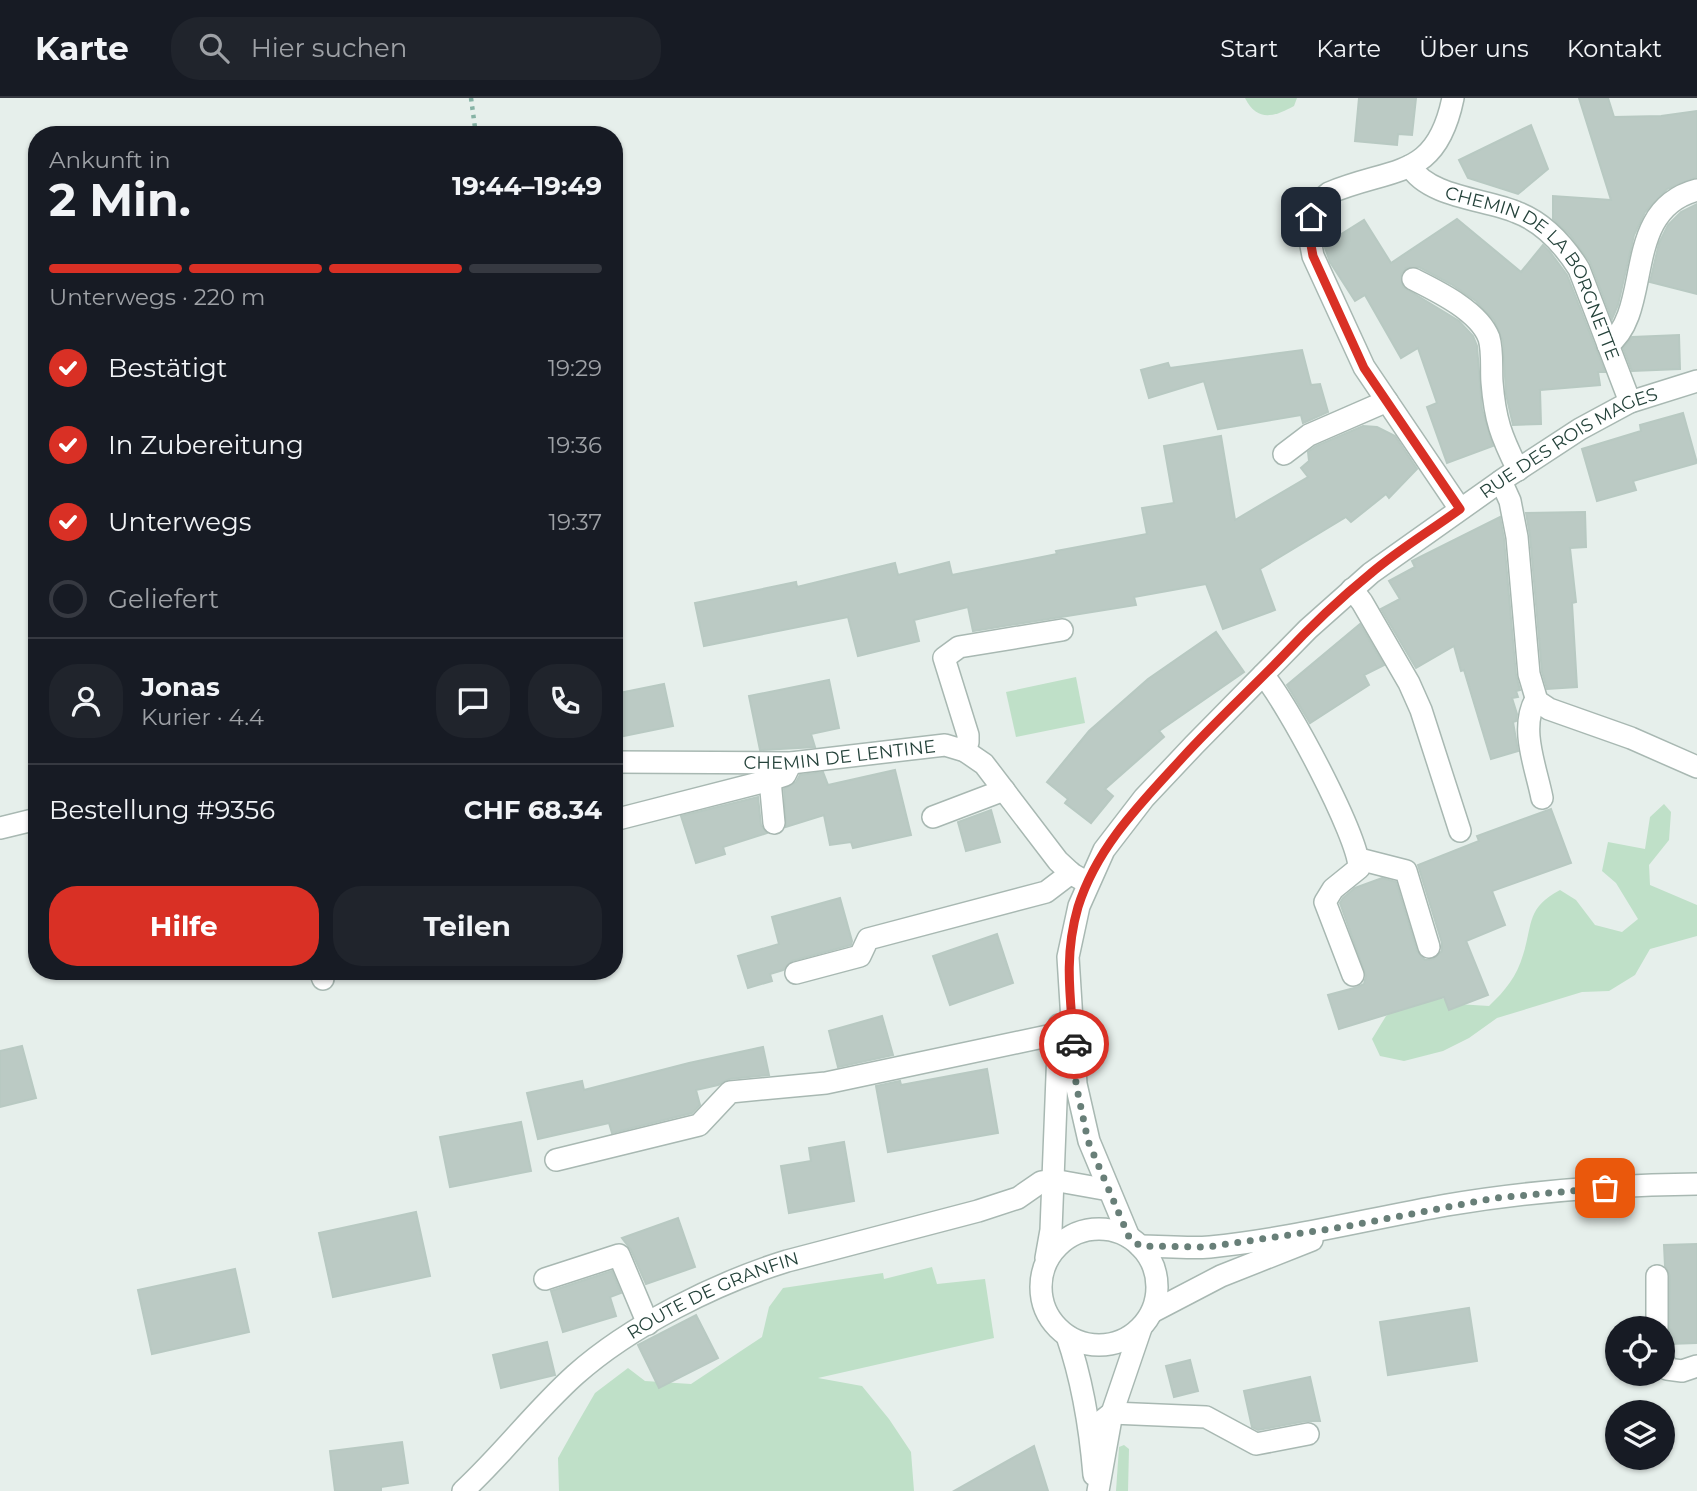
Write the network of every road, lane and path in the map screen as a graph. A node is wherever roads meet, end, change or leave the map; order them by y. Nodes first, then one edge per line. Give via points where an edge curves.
1 (471, 98) edge
2 (1453, 98) edge
3 (475, 126) edge
4 (1410, 166) junction
5 (1697, 190) edge
6 (1413, 279) dead end
7 (1608, 345) junction
8 (1697, 381) edge
9 (1387, 401) junction
10 (1630, 402) junction
11 (1284, 454) dead end
12 (1510, 475) junction
13 (1460, 509) junction
14 (1352, 589) junction
15 (1062, 630) dead end
16 (1263, 675) junction
17 (1536, 699) junction
18 (965, 751) junction
19 (623, 762) edge
20 (791, 763) junction
21 (1697, 767) edge
22 (770, 780) junction
23 (1004, 790) junction
24 (1542, 798) dead end
25 (933, 817) dead end
26 (623, 818) edge
27 (28, 821) edge
28 (774, 823) dead end
29 (0, 828) edge
30 (1460, 831) dead end
31 (1359, 859) junction
32 (1079, 878) junction
33 (1429, 947) dead end
34 (1068, 957) junction
35 (796, 973) dead end
36 (1353, 975) dead end
37 (1058, 1034) junction
38 (1075, 1051) junction
39 (556, 1160) dead end
40 (1053, 1180) junction
41 (1697, 1184) edge
42 (1109, 1190) junction
43 (1018, 1198) junction
44 (1051, 1211) junction
45 (1343, 1227) junction
46 (1135, 1241) junction
47 (1044, 1267) junction
48 (1657, 1276) dead end
49 (545, 1279) dead end
50 (1657, 1316) edge
51 (1147, 1320) junction
52 (648, 1324) junction
53 (1067, 1336) junction
54 (1697, 1367) edge
55 (1675, 1370) edge
56 (1112, 1413) junction
57 (1090, 1430) junction
58 (1308, 1434) dead end
59 (463, 1491) edge
60 (1097, 1491) edge

1 - 3 path
2 - 4 street via 1437,144
4 - 7 street, CHEMIN DE LA BORGNETTE via 1436,188 1539,223 1579,269
4 - 9 street via 1329,193 1317,203 1310,223 1313,256 1364,368
5 - 7 street via 1664,209 1653,226 1621,331
6 - 12 street via 1447,295 1480,324 1489,339 1496,415
7 - 10 street, CHEMIN DE LA BORGNETTE
8 - 10 street, RUE DES ROIS MAGES
9 - 11 street via 1309,435
9 - 13 street
10 - 12 street, RUE DES ROIS MAGES
12 - 13 street, RUE DES ROIS MAGES
12 - 17 street via 1529,674
13 - 14 street, RUE DES ROIS MAGES
14 - 16 street, RUE DES ROIS MAGES
14 - 30 street via 1409,683
15 - 18 street via 959,647 944,658 968,734
16 - 31 street via 1306,745
16 - 32 street, RUE DES ROIS MAGES via 1194,745
17 - 21 street via 1549,709
17 - 24 street via 1529,734
18 - 20 street, CHEMIN DE LENTINE via 934,745
18 - 23 street via 984,764
19 - 20 street, CHEMIN DE LENTINE
20 - 22 street via 785,775
22 - 26 street
22 - 28 street
23 - 25 street
23 - 32 street via 1046,847
27 - 29 street
31 - 33 street via 1406,871
31 - 36 street via 1360,868 1333,889 1325,902
32 - 34 street, RUE DES ROIS MAGES via 1079,906
32 - 35 street via 1046,892 868,939 860,956
34 - 37 street
34 - 38 street, RUE DES ROIS MAGES
37 - 38 street
37 - 39 street via 826,1083 730,1092 699,1125
37 - 40 street
38 - 42 street, RUE DES ROIS MAGES via 1076,1084 1088,1141
40 - 42 street
40 - 43 street, ROUTE DE GRANFIN via 1041,1182
40 - 44 street
41 - 45 street via 1495,1198
42 - 46 street, RUE DES ROIS MAGES
43 - 44 street
43 - 52 street, ROUTE DE GRANFIN via 759,1270
44 - 47 street
45 - 46 street via 1207,1247
45 - 51 street via 1221,1276
46 - 47 street via 1105,1229 1079,1232 1057,1246
46 - 51 street via 1151,1260 1157,1277 1157,1295
47 - 53 street via 1040,1287 1044,1306
48 - 50 street
49 - 52 street via 619,1255
51 - 53 street via 1125,1339 1106,1345 1086,1344
51 - 56 street
52 - 59 street, ROUTE DE GRANFIN via 575,1375
53 - 57 street
54 - 55 street
56 - 57 street
56 - 58 street via 1206,1417 1256,1444
56 - 60 street
57 - 60 street

